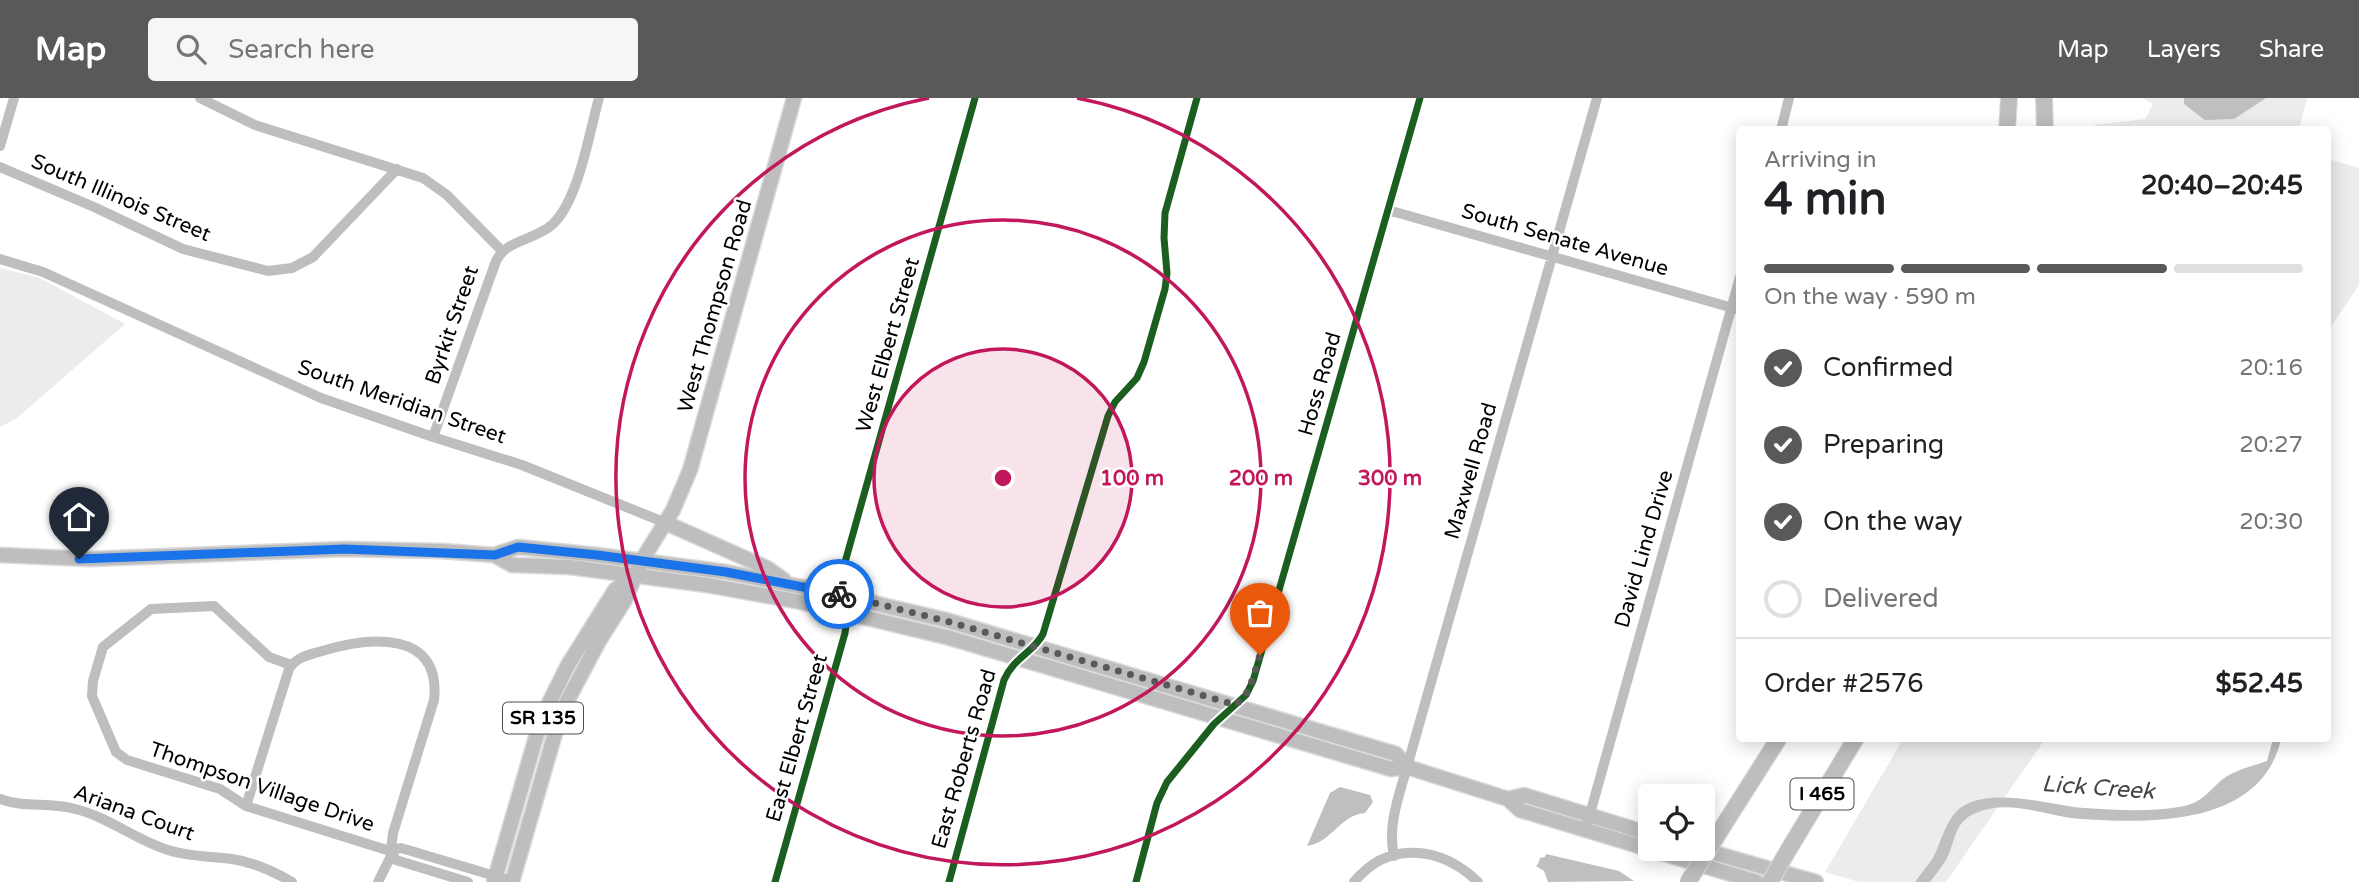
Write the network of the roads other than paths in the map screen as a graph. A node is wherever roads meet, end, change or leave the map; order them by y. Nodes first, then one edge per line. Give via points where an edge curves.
1 (14, 98) edge
2 (200, 98) edge
3 (599, 98) edge
4 (794, 98) edge
5 (975, 98) edge
6 (1198, 98) edge
7 (1420, 98) edge
8 (1597, 98) edge
9 (1790, 98) edge
10 (2009, 98) edge
11 (2045, 98) edge
12 (1782, 126) edge
13 (2007, 126) edge
14 (2045, 126) edge
15 (0, 146) edge
16 (0, 167) edge
17 (397, 169) junction
18 (1388, 210) junction
19 (501, 250) junction
20 (1552, 257) junction
21 (0, 259) edge
22 (1735, 309) edge
23 (433, 438) junction
24 (666, 523) junction
25 (0, 555) edge
26 (495, 555) junction
27 (642, 560) junction
28 (634, 575) junction
29 (790, 584) junction
30 (843, 603) junction
31 (1026, 652) junction
32 (291, 665) junction
33 (1229, 712) junction
34 (1776, 742) edge
35 (1854, 742) edge
36 (1407, 767) junction
37 (0, 799) edge
38 (1508, 799) junction
39 (246, 806) junction
40 (1589, 815) junction
41 (1638, 830) edge
42 (1585, 831) junction
43 (390, 851) junction
44 (1715, 853) edge
45 (1394, 856) junction
46 (495, 879) edge
47 (512, 881) edge
48 (292, 882) edge
49 (378, 882) edge
50 (468, 882) edge
51 (775, 882) edge
52 (949, 882) edge
53 (1136, 882) edge
54 (1354, 882) edge
55 (1478, 882) edge
56 (1688, 882) edge
57 (1757, 882) edge
58 (1770, 882) edge
59 (1816, 882) edge

1 - 15 street
2 - 17 street via 255,125
3 - 19 street, Byrkit Street via 566,208 547,229
4 - 24 main road, West Thompson Road via 696,453
5 - 30 street, West Elbert Street via 842,573
6 - 31 street, East Roberts Road via 1165,214 1167,277 1146,358 1108,416 1045,629
7 - 18 street, Hoss Road
8 - 20 street, Maxwell Road
9 - 12 street
10 - 13 highway
11 - 14 highway
16 - 17 street, South Illinois Street via 183,249 268,271 292,268 313,257
17 - 19 street via 441,189
18 - 20 street, South Senate Avenue
18 - 33 street, Hoss Road via 1253,681
19 - 23 street, Byrkit Street
20 - 22 street, South Senate Avenue
20 - 36 street, Maxwell Road
21 - 23 street, South Meridian Street via 50,275 298,389
22 - 40 street, David Lind Drive
23 - 24 street, South Meridian Street via 547,474
24 - 27 main road, West Thompson Road
24 - 29 main road, South Meridian Street via 767,568
25 - 26 main road, South Meridian Street via 90,559 345,549
26 - 27 main road, South Meridian Street via 518,547
26 - 28 main road, South Meridian Street via 512,565
27 - 28 main road, SR 135
27 - 29 main road, South Meridian Street
28 - 30 main road, South Meridian Street
28 - 46 main road, SR 135 via 615,590 549,703
28 - 47 main road, SR 135 via 558,722
29 - 30 main road, South Meridian Street
30 - 31 main road, South Meridian Street via 946,621
30 - 51 street, East Elbert Street via 845,633
31 - 33 main road, South Meridian Street
31 - 52 street, East Roberts Road via 1004,680
32 - 39 street
32 - 39 street, Thompson Village Drive via 269,657 214,606 161,607 146,611 106,644 93,681 92,696 120,757 220,789
32 - 43 street via 344,645 397,642 412,647 431,667 434,700
33 - 36 main road, South Meridian Street via 1391,769
33 - 53 street, Hoss Road via 1211,726 1163,788
34 - 56 highway, I 465, bridge
35 - 58 highway, I 465, bridge
36 - 38 main road, South Meridian Street
36 - 45 street, Maxwell Road via 1393,821
37 - 48 street, Ariana Court via 86,812 165,850 251,863
38 - 40 main road, South Meridian Street via 1524,795
38 - 42 main road, South Meridian Street via 1520,810
39 - 43 street, Thompson Village Drive
40 - 41 main road, South Meridian Street
40 - 42 street, David Lind Drive
42 - 57 main road, South Meridian Street
43 - 46 street, Thompson Village Drive via 401,848
43 - 49 street
43 - 50 street, Thompson Village Drive via 396,860
44 - 59 main road
45 - 54 street via 1372,866
45 - 55 street via 1439,856
46 - 47 street, Thompson Village Drive

